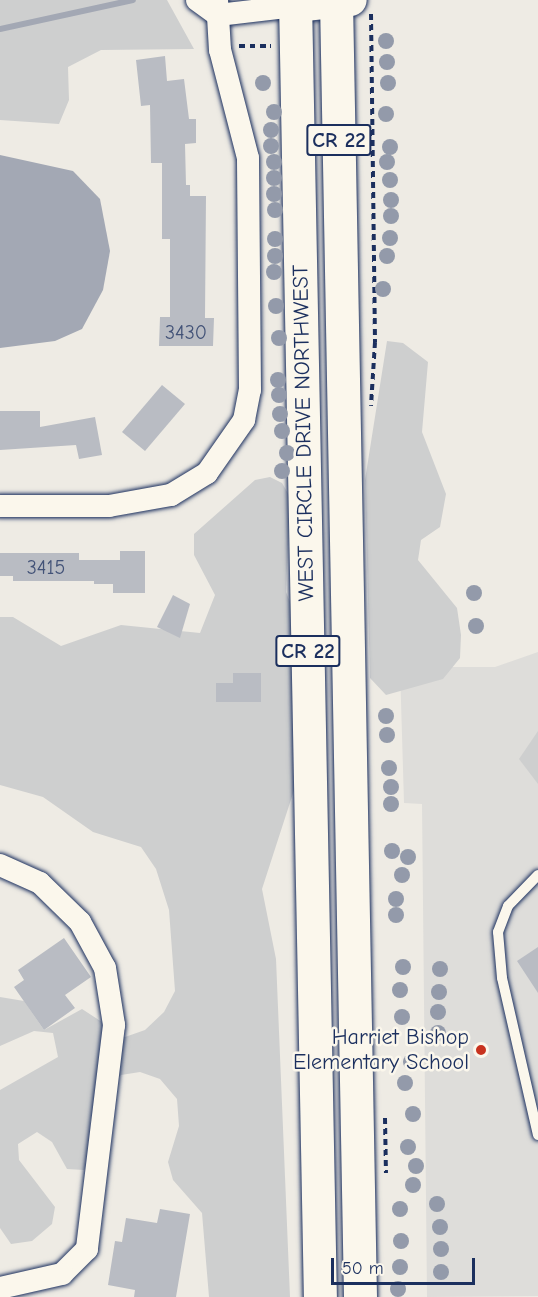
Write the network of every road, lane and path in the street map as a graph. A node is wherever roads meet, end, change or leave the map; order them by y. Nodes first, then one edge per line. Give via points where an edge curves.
1 (197, 0) edge
2 (341, 1) edge
3 (295, 3) edge
4 (217, 8) edge
5 (0, 506) edge
6 (0, 865) edge
7 (538, 875) edge
8 (538, 1135) edge
9 (0, 1288) edge
10 (320, 1297) edge
11 (360, 1297) edge

1 - 4 street
2 - 3 street
2 - 11 main road, WEST CIRCLE DRIVE NORTHWEST / CR 22
3 - 4 street
3 - 10 main road, WEST CIRCLE DRIVE NORTHWEST / CR 22
4 - 5 street via 221,55 244,129 248,158 250,390 244,420 207,473 171,495 109,506
6 - 9 street via 40,883 81,922 105,968 114,1025 87,1249 62,1274
7 - 8 lane via 508,906 498,932 502,978

